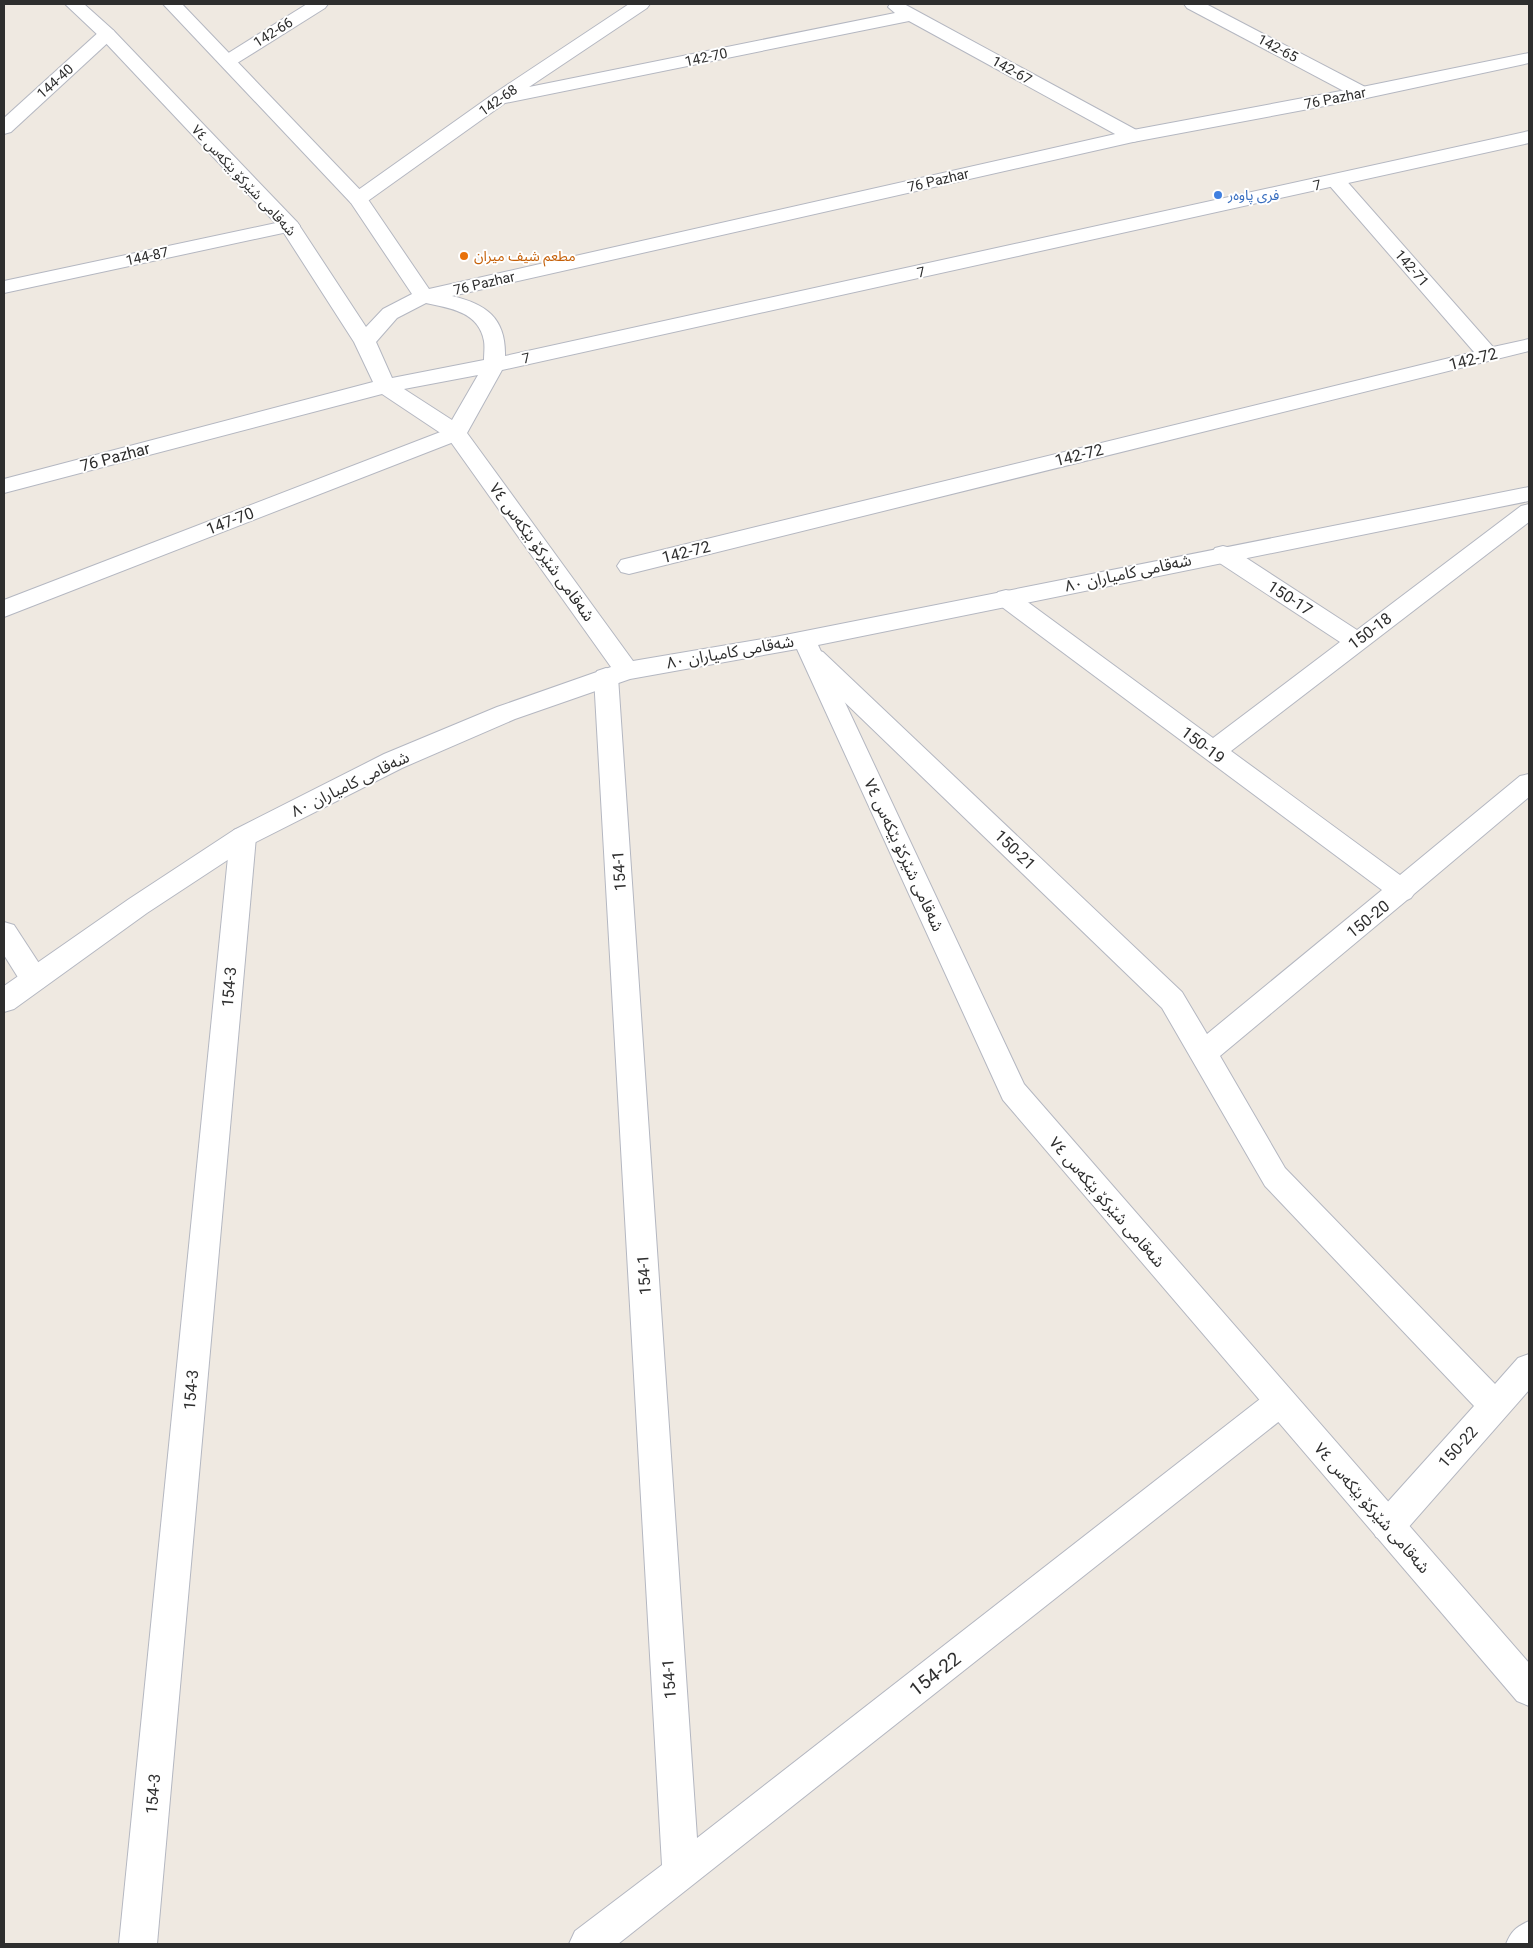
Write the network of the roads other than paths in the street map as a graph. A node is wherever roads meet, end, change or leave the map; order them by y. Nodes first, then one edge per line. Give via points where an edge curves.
1 (74, 4) edge
2 (172, 4) edge
3 (319, 4) edge
4 (640, 4) edge
5 (892, 4) edge
6 (1193, 4) edge
7 (912, 15) junction
8 (107, 34) junction
9 (1529, 58) edge
10 (228, 61) junction
11 (1362, 93) junction
12 (499, 99) junction
13 (4, 128) edge
14 (1133, 136) junction
15 (1529, 137) edge
16 (1336, 181) junction
17 (358, 200) junction
18 (290, 226) junction
19 (4, 286) edge
20 (424, 296) junction
21 (365, 342) junction
22 (1529, 345) edge
23 (1488, 355) junction
24 (494, 365) junction
25 (385, 386) junction
26 (313, 404) joint
27 (456, 433) junction
28 (4, 486) edge
29 (1529, 494) edge
30 (1529, 511) edge
31 (1223, 554) junction
32 (630, 566) dead end
33 (1006, 598) junction
34 (4, 609) edge
35 (1356, 641) junction
36 (808, 648) junction
37 (617, 674) junction
38 (1213, 752) junction
39 (1529, 783) edge
40 (243, 836) junction
41 (1402, 891) junction
42 (4, 934) edge
43 (34, 979) junction
44 (4, 1001) edge
45 (1204, 1053) junction
46 (1529, 1368) edge
47 (1280, 1402) junction
48 (1495, 1406) junction
49 (1388, 1526) junction
50 (1529, 1689) edge
51 (682, 1873) junction
52 (1529, 1940) edge
53 (138, 1944) edge
54 (588, 1944) edge
55 (1525, 1944) edge

1 - 8 street, شەقامی شێرکۆ بێکەس ٧٤
2 - 10 street
3 - 10 street, 142-66
4 - 12 street, 142-68
5 - 7 street, 142-67
6 - 11 street, 142-65
7 - 12 street, 142-70
7 - 14 street, 142-67
8 - 13 street, 144-40
8 - 18 street, شەقامی شێرکۆ بێکەس ٧٤
9 - 11 street, 76 Pazhar
10 - 17 street
11 - 14 street, 76 Pazhar
12 - 17 street, 142-68
14 - 20 street, 76 Pazhar
15 - 16 street, 7
16 - 23 street, 142-71
16 - 24 street, 7
17 - 20 street
18 - 19 street, 144-87
18 - 21 street, شەقامی شێرکۆ بێکەس ٧٤
20 - 21 street, 76 Pazhar via 380,320
20 - 24 street via 464,305 486,319 496,341
21 - 25 street, شەقامی شێرکۆ بێکەس ٧٤
22 - 23 street, 142-72
23 - 32 street, 142-72
24 - 25 street, 7
24 - 27 street
25 - 26 street, 7
25 - 27 street, شەقامی شێرکۆ بێکەس ٧٤
26 - 28 street, 76 Pazhar
27 - 34 street, 147-70
27 - 37 street, شەقامی شێرکۆ بێکەس ٧٤
29 - 31 street, شەقامی کامیاران ٨٠
30 - 35 street, 150-18
31 - 33 street, شەقامی کامیاران ٨٠
31 - 35 street, 150-17
33 - 36 street, شەقامی کامیاران ٨٠
33 - 38 street, 150-19
35 - 38 street, 150-18
36 - 37 street, شەقامی کامیاران ٨٠
36 - 45 street, 150-21 via 1172,1000
36 - 47 street, شەقامی شێرکۆ بێکەس ٧٤ via 1012,1092
37 - 40 street, شەقامی کامیاران ٨٠ via 506,713 393,761
37 - 51 street, 154-1
38 - 41 street, 150-19
39 - 41 street, 150-20
40 - 43 street, شەقامی کامیاران ٨٠
40 - 53 street, 154-3
41 - 45 street, 150-20
42 - 43 street
43 - 44 street, شەقامی کامیاران ٨٠
45 - 48 street, 150-21 via 1275,1176
46 - 48 street, 150-22
47 - 49 street, شەقامی شێرکۆ بێکەس ٧٤
47 - 51 street, 154-22
48 - 49 street, 150-22
49 - 50 street, شەقامی شێرکۆ بێکەس ٧٤
51 - 54 street, 154-22
52 - 55 street

